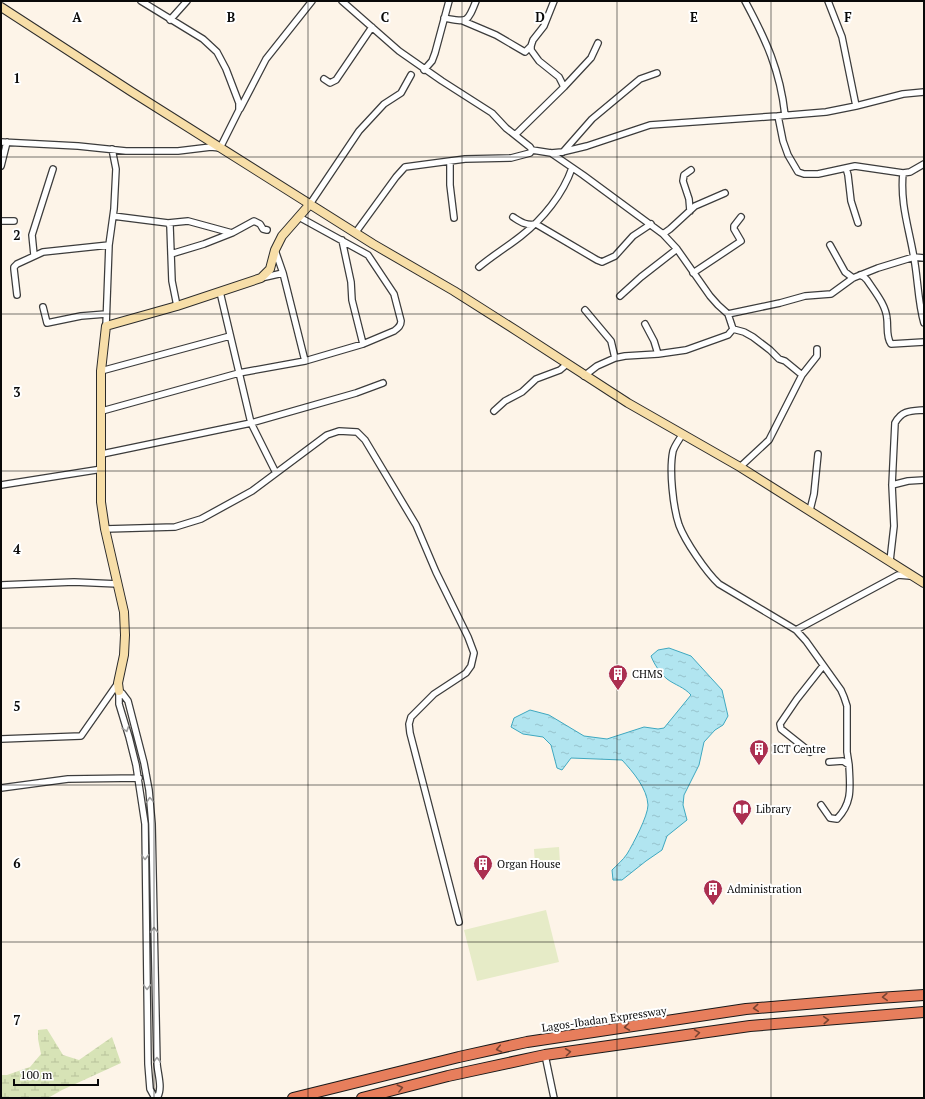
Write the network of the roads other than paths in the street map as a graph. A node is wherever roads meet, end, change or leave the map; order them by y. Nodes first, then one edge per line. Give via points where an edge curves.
1 (141, 1) edge
2 (187, 1) edge
3 (312, 1) edge
4 (342, 1) edge
5 (449, 1) edge
6 (476, 1) edge
7 (554, 1) edge
8 (745, 1) edge
9 (828, 1) edge
10 (1, 7) edge
11 (444, 18) junction
12 (170, 20) junction
13 (463, 21) junction
14 (372, 28) junction
15 (598, 43) dead end
16 (531, 46) junction
17 (424, 70) junction
18 (657, 72) dead end
19 (411, 75) dead end
20 (324, 79) dead end
21 (564, 87) junction
22 (924, 92) edge
23 (856, 106) junction
24 (239, 110) junction
25 (778, 116) junction
26 (785, 116) junction
27 (515, 135) junction
28 (4, 142) edge
29 (220, 148) junction
30 (112, 149) junction
31 (532, 150) junction
32 (562, 152) junction
33 (551, 153) junction
34 (450, 161) junction
35 (924, 164) edge
36 (1, 166) edge
37 (572, 168) junction
38 (846, 168) junction
39 (53, 169) dead end
40 (691, 170) dead end
41 (903, 172) junction
42 (726, 193) dead end
43 (310, 204) junction
44 (690, 211) junction
45 (113, 216) junction
46 (299, 217) junction
47 (741, 217) dead end
48 (454, 218) dead end
49 (513, 218) dead end
50 (1, 221) edge
51 (14, 221) dead end
52 (168, 223) junction
53 (858, 223) dead end
54 (536, 224) junction
55 (651, 224) junction
56 (267, 230) dead end
57 (356, 232) junction
58 (232, 233) junction
59 (663, 234) junction
60 (342, 240) junction
61 (109, 245) junction
62 (830, 245) dead end
63 (677, 249) junction
64 (275, 250) junction
65 (171, 254) junction
66 (34, 255) junction
67 (914, 257) junction
68 (924, 258) edge
69 (479, 267) dead end
70 (693, 273) junction
71 (283, 274) junction
72 (860, 275) junction
73 (261, 278) junction
74 (853, 278) junction
75 (220, 292) junction
76 (17, 295) dead end
77 (620, 296) dead end
78 (178, 306) junction
79 (43, 307) dead end
80 (585, 310) dead end
81 (106, 314) junction
82 (728, 314) junction
83 (924, 323) edge
84 (645, 324) dead end
85 (106, 326) junction
86 (733, 329) junction
87 (230, 336) junction
88 (924, 342) edge
89 (363, 344) junction
90 (817, 349) dead end
91 (658, 354) junction
92 (615, 358) junction
93 (305, 361) junction
94 (567, 364) junction
95 (101, 371) junction
96 (239, 373) junction
97 (802, 375) junction
98 (584, 376) junction
99 (384, 383) dead end
100 (924, 410) edge
101 (102, 411) junction
102 (494, 411) dead end
103 (251, 423) junction
104 (682, 435) junction
105 (102, 454) junction
106 (818, 454) dead end
107 (740, 467) junction
108 (102, 469) junction
109 (276, 473) junction
110 (924, 480) edge
111 (1, 485) edge
112 (892, 485) junction
113 (810, 510) junction
114 (105, 529) junction
115 (890, 561) junction
116 (915, 577) junction
117 (924, 583) edge
118 (118, 584) junction
119 (1, 585) edge
120 (796, 630) junction
121 (823, 666) junction
122 (118, 687) junction
123 (1, 739) edge
124 (810, 752) dead end
125 (829, 762) dead end
126 (849, 765) junction
127 (139, 778) junction
128 (1, 788) edge
129 (821, 806) dead end
130 (459, 922) dead end
131 (924, 995) edge
132 (924, 1012) edge
133 (545, 1055) junction
134 (156, 1098) edge
135 (293, 1098) edge
136 (362, 1098) edge
137 (554, 1098) edge

1 - 12 street
2 - 12 street
3 - 24 street via 266,59
4 - 14 street
5 - 11 street
6 - 13 street via 470,16
7 - 16 street via 544,26
8 - 26 street via 773,58 779,77
9 - 23 street via 842,37
10 - 29 street
11 - 13 street
11 - 17 street via 432,61
12 - 24 street via 212,46 226,69 240,103
13 - 16 street via 496,35 525,52
14 - 17 street
14 - 20 street via 336,80 330,83
15 - 21 street via 591,58
16 - 21 street via 539,60 559,77
17 - 27 street via 492,112
18 - 32 street via 640,79 592,119
19 - 43 street via 401,93 375,112 359,131
21 - 27 street
22 - 23 street via 903,94
23 - 26 street
24 - 29 street
25 - 26 street
25 - 32 street via 650,125
25 - 38 street via 782,141 798,172 818,174
27 - 31 street
28 - 30 street
28 - 36 street
29 - 30 street via 178,151
29 - 43 street
30 - 45 street via 116,169
31 - 33 street
31 - 34 street via 530,153 511,158
32 - 33 street
33 - 37 street
34 - 48 street
34 - 57 street via 404,168
35 - 41 street via 910,172
37 - 54 street via 560,193
37 - 55 street
38 - 41 street via 855,166
38 - 53 street via 851,201
39 - 66 street via 32,235
40 - 44 street via 684,175 683,181
41 - 67 street via 901,188
42 - 44 street via 695,206
43 - 46 street
43 - 57 street
44 - 59 street
45 - 52 street
45 - 61 street
46 - 60 street
46 - 64 street via 282,236
47 - 70 street via 734,229 741,241
49 - 54 street via 525,224
50 - 51 street
52 - 58 street via 188,221
52 - 65 street via 171,229
54 - 55 street via 602,262 615,256 633,236
54 - 69 street
55 - 59 street
56 - 58 street via 254,221
57 - 94 street
58 - 65 street
59 - 63 street
60 - 89 street via 352,300
60 - 89 street via 368,255 394,294 399,308 401,325 398,328
61 - 66 street
61 - 81 street
62 - 74 street via 845,272
63 - 70 street
63 - 77 street
64 - 71 street
64 - 73 street via 270,269
65 - 78 street via 172,281
66 - 76 street via 14,266
67 - 68 street
67 - 72 street
67 - 83 street
70 - 82 street
71 - 73 street
71 - 93 street
72 - 74 street
72 - 88 street via 867,280 886,312 891,344
73 - 75 street
74 - 82 street via 832,294 805,296
75 - 78 street
75 - 87 street
78 - 85 street
79 - 81 street via 47,323
80 - 92 street via 611,342
81 - 85 street
82 - 86 street
84 - 91 street
85 - 95 street
86 - 91 street via 728,335 712,342 686,350
86 - 97 street via 754,337
87 - 95 street
87 - 96 street
89 - 93 street
90 - 97 street via 817,356
91 - 92 street
92 - 98 street via 597,366
93 - 96 street
94 - 98 street
94 - 102 street via 560,370 536,379
95 - 101 street
96 - 101 street
96 - 103 street
97 - 107 street via 769,440
98 - 104 street
99 - 103 street
100 - 112 street via 909,411 898,416 895,422
101 - 105 street
103 - 105 street
103 - 109 street
104 - 107 street
104 - 120 street via 673,452 672,478 676,514 683,532 708,572 719,584
105 - 108 street
106 - 113 street
107 - 113 street
108 - 111 street
108 - 114 street via 101,502
109 - 114 street via 252,491 189,523 175,527
109 - 130 street via 327,435 339,431 357,432 365,440 416,525 474,653 471,666 466,673 430,697 411,717 409,724 425,796
110 - 112 street
112 - 115 street via 894,526
113 - 115 street
114 - 118 street
115 - 116 street
116 - 117 street
116 - 120 street via 898,575
118 - 119 street via 74,582
118 - 122 street via 124,612 125,634
120 - 121 street
121 - 124 street via 780,724 781,729
121 - 126 street via 841,690 845,702
122 - 123 street via 81,736
122 -> 127 street via 119,704
134 -> 122 street via 160,1089 157,1064 151,811 144,763 128,701
125 - 126 street via 843,761
126 - 129 street via 850,795 844,812 837,819 830,818
127 - 128 street via 68,779
127 -> 134 street via 144,824 148,1064 150,1089
131 -> 135 highway, Lagos-Ibadan Expressway via 746,1009 527,1042
133 -> 132 highway via 750,1026
136 -> 133 highway
133 - 137 street

